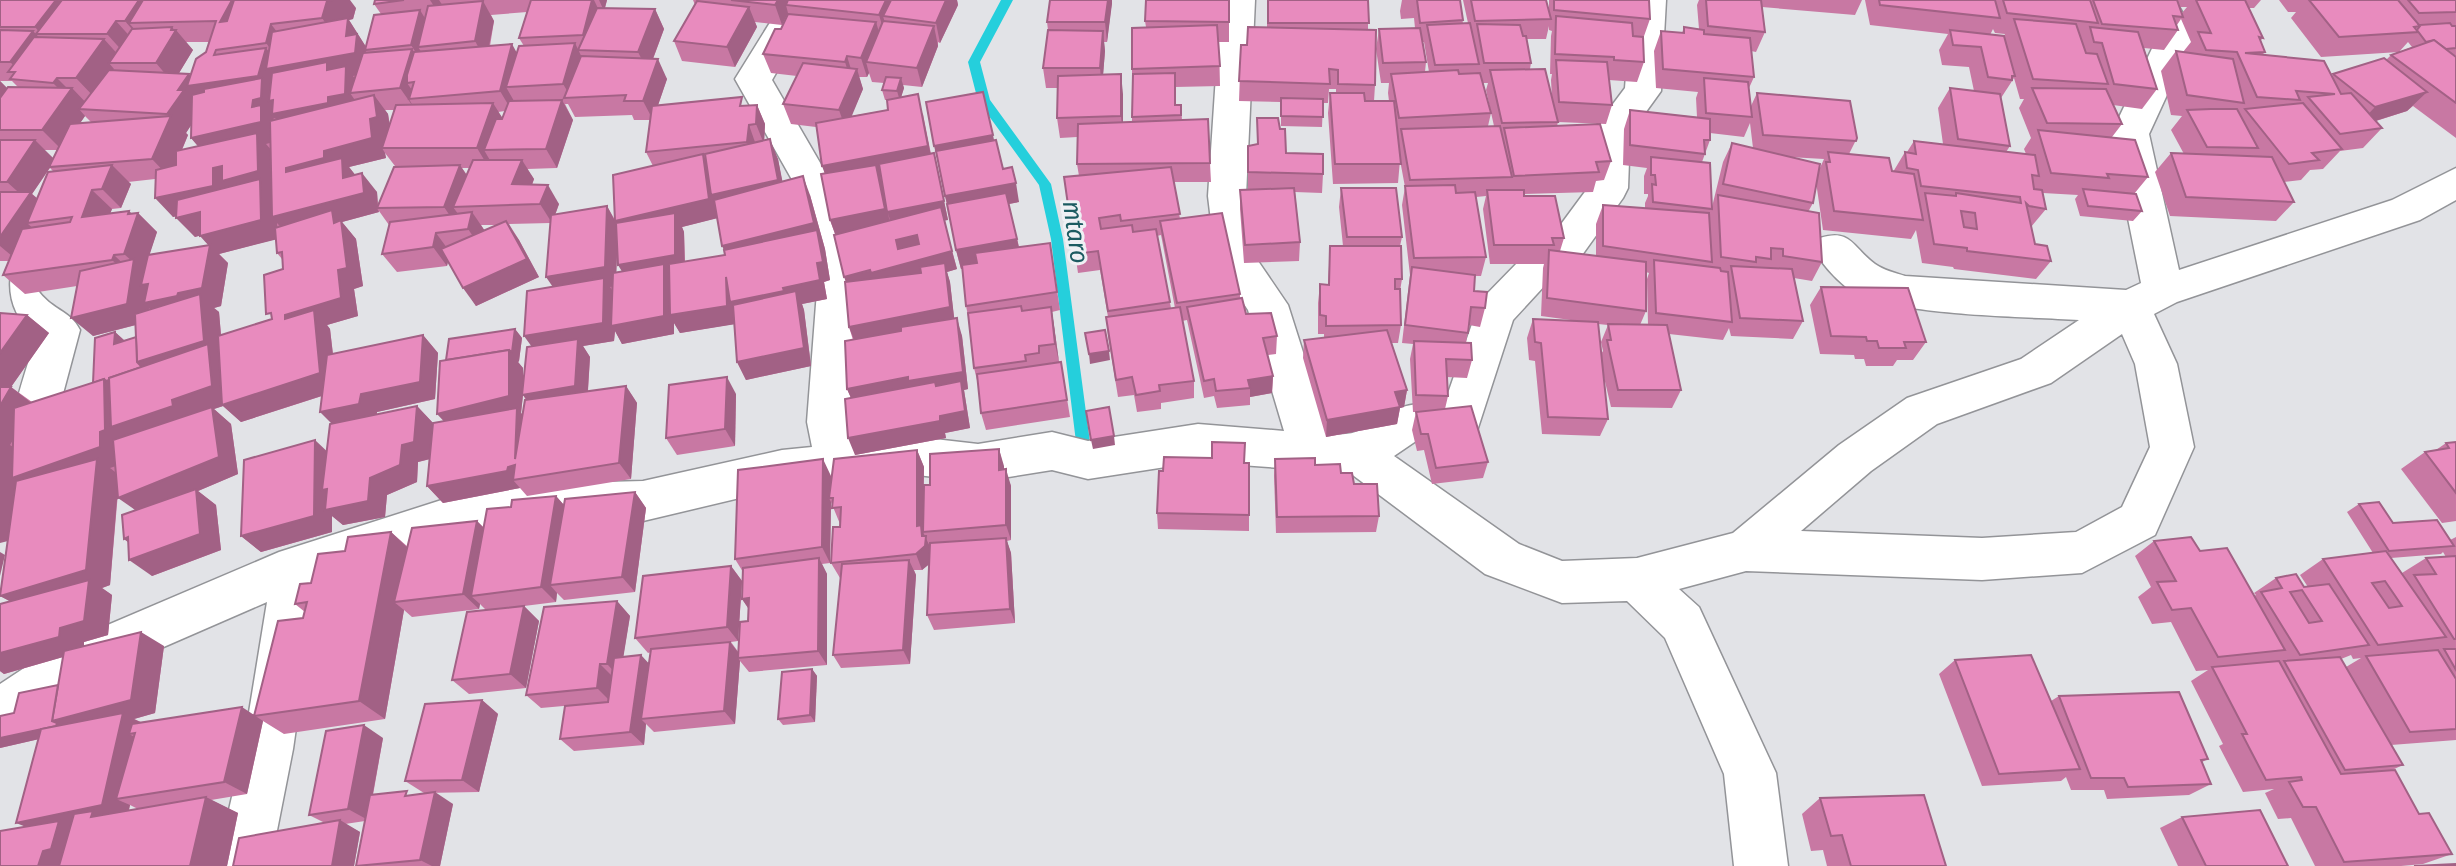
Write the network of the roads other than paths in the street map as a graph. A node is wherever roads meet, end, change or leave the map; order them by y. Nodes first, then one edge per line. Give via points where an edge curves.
1 (801, 0) edge
2 (1238, 0) edge
3 (1649, 0) edge
4 (2158, 0) edge
5 (2456, 182) edge
6 (61, 198) edge
7 (1834, 249) dead end
8 (2146, 299) junction
9 (16, 317) edge
10 (1313, 453) junction
11 (1359, 455) junction
12 (837, 463) junction
13 (27, 489) edge
14 (1746, 550) junction
15 (296, 567) junction
16 (1637, 579) junction
17 (0, 713) edge
18 (243, 866) edge
19 (1761, 866) edge

1 - 12 street via 753,79 818,192 838,278 829,422
2 - 10 street via 1227,196 1236,262 1267,305
3 - 11 street via 1643,91 1611,132 1609,188 1553,265 1534,271 1495,313 1462,418 1407,424
4 - 8 street via 2177,34 2130,134
5 - 8 street via 2406,210
6 - 9 street via 16,291
7 - 8 street via 1862,277 1904,292
8 - 14 street via 2036,371 1922,411 1855,458
8 - 14 street via 2172,447 2139,521 2082,552 1982,559
9 - 13 street via 59,330 31,431
10 - 11 street
10 - 12 street via 1198,443 1088,460 1052,451 978,463 917,456
11 - 16 street via 1502,559 1562,582
12 - 15 street via 782,469 643,501 531,504 451,517
14 - 16 street
15 - 17 street via 73,663
15 - 18 street via 268,749
16 - 19 street via 1682,623 1750,773

